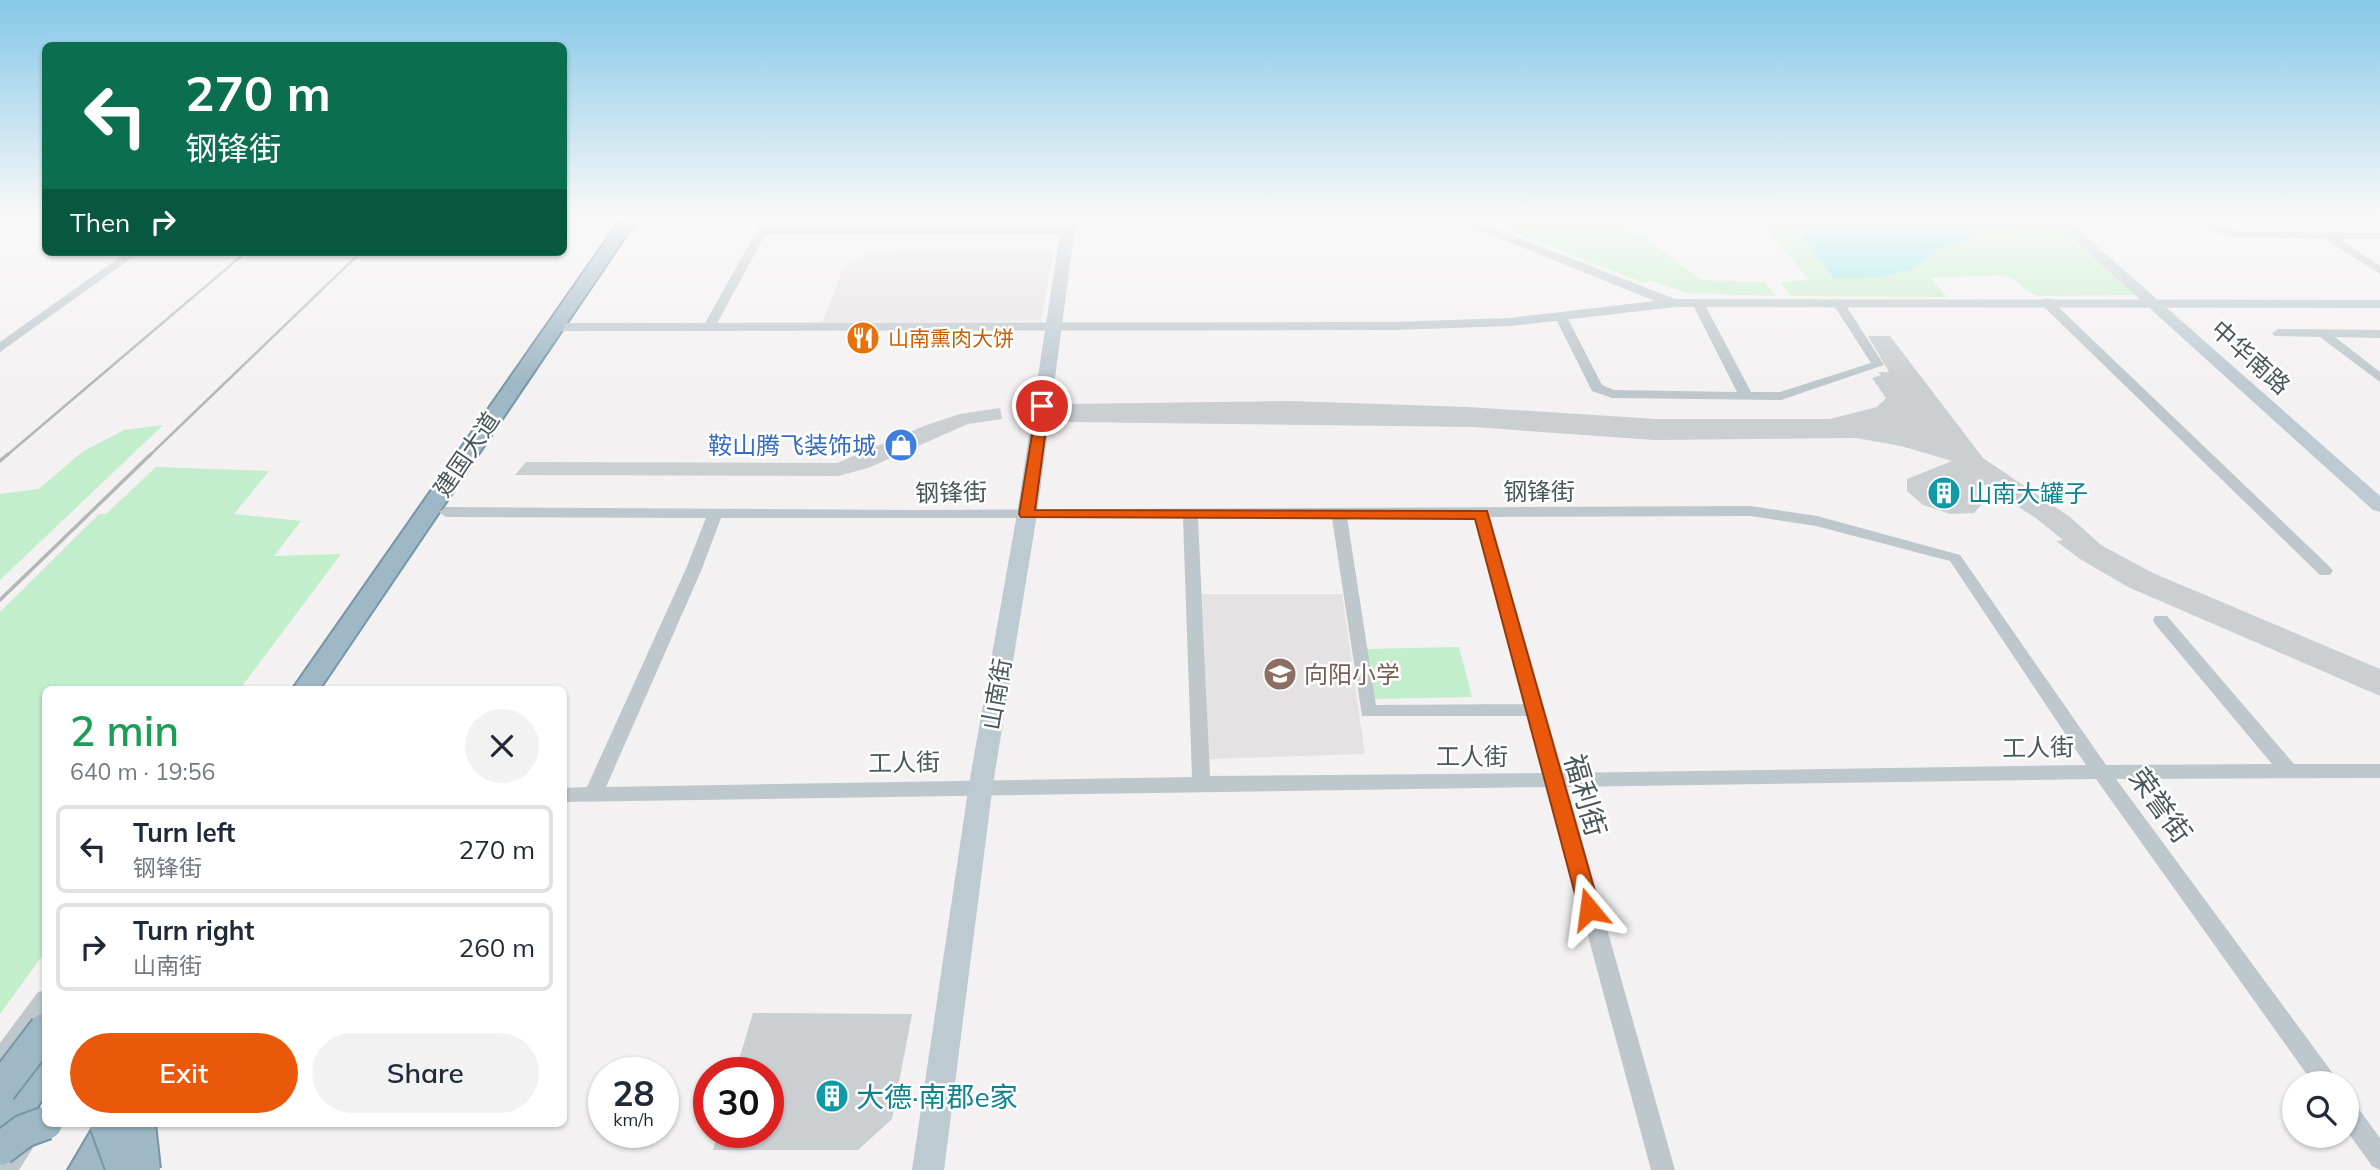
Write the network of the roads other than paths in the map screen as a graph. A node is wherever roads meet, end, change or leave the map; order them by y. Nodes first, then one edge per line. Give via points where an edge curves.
1 (104, 274) edge
2 (595, 274) edge
3 (603, 274) edge
4 (738, 274) edge
5 (1061, 274) edge
6 (1599, 274) edge
7 (2125, 274) edge
8 (2131, 274) edge
9 (2046, 302) junction
10 (2160, 302) junction
11 (1675, 303) junction
12 (1698, 303) junction
13 (1839, 304) junction
14 (2380, 304) edge
15 (1561, 317) junction
16 (562, 327) junction
17 (709, 327) junction
18 (1054, 327) junction
19 (2278, 333) dead end
20 (2322, 333) junction
21 (2380, 334) edge
22 (0, 348) edge
23 (2380, 378) edge
24 (1748, 397) junction
25 (480, 432) junction
26 (2380, 489) edge
27 (2380, 506) edge
28 (446, 512) junction
29 (1027, 514) junction
30 (1190, 514) junction
31 (1339, 514) junction
32 (1482, 514) junction
33 (714, 516) junction
34 (1955, 558) joint
35 (2325, 571) dead end
36 (2161, 621) dead end
37 (291, 686) edge
38 (308, 686) edge
39 (324, 686) edge
40 (1534, 710) junction
41 (2099, 770) junction
42 (2289, 771) junction
43 (2380, 771) edge
44 (1553, 780) junction
45 (1201, 782) junction
46 (981, 784) junction
47 (593, 794) junction
48 (567, 795) edge
49 (42, 1006) edge
50 (42, 1035) edge
51 (42, 1056) edge
52 (42, 1070) edge
53 (2317, 1071) edge
54 (2, 1073) edge
55 (42, 1119) edge
56 (42, 1124) edge
57 (107, 1127) edge
58 (114, 1127) edge
59 (139, 1127) edge
60 (145, 1127) edge
61 (147, 1127) edge
62 (2359, 1129) edge
63 (0, 1130) edge
64 (0, 1149) edge
65 (2380, 1158) edge
66 (5, 1170) edge
67 (87, 1170) edge
68 (122, 1170) edge
69 (144, 1170) edge
70 (156, 1170) edge
71 (928, 1170) edge
72 (1663, 1170) edge

1 - 22 street
2 - 16 highway, 建国大道
3 - 16 highway, 建国大道
4 - 17 street
5 - 18 main road, 山南街
6 - 11 street
7 - 10 main road, 中华南路
8 - 10 main road, 中华南路
9 - 10 street
9 - 13 street
9 - 35 street
10 - 14 street
10 - 26 main road, 中华南路
10 - 27 main road, 中华南路
11 - 12 street
11 - 15 street
12 - 13 street
12 - 24 street
13 - 24 street via 1878,365 1781,396
15 - 18 street via 1393,326
15 - 24 street via 1597,388 1612,394
16 - 17 street
16 - 25 highway, 建国大道
16 - 28 highway, 建国大道
17 - 18 street
18 - 29 main road, 山南街
19 - 20 street
20 - 21 street
20 - 23 street
25 - 37 highway via 422,501
25 - 38 highway, 建国大道
28 - 33 street, 钢锋街
28 - 39 highway, 建国大道
29 - 30 street, 钢锋街
29 - 33 street, 钢锋街
29 - 46 main road, 山南街
30 - 31 street, 钢锋街
30 - 45 street
31 - 32 street, 钢锋街
31 - 40 street via 1367,711
32 - 34 street, 钢锋街 via 1782,514
32 - 40 street, 福利街
33 - 47 street
34 - 41 street, 荣誉街
36 - 42 street
40 - 44 street, 福利街
41 - 42 street, 工人街
41 - 44 street, 工人街
41 - 53 street, 荣誉街
42 - 43 street, 工人街
44 - 45 street, 工人街
44 - 72 street, 福利街
45 - 46 street, 工人街
46 - 47 street, 工人街
46 - 71 main road, 山南街
47 - 48 street, 工人街
49 - 54 street
50 - 54 highway, bridge
51 - 54 highway
52 - 63 highway
55 - 66 street
56 - 64 highway, bridge
57 - 68 highway, bridge
58 - 67 highway
59 - 69 highway, bridge
60 - 68 street
61 - 70 street
62 - 65 street

